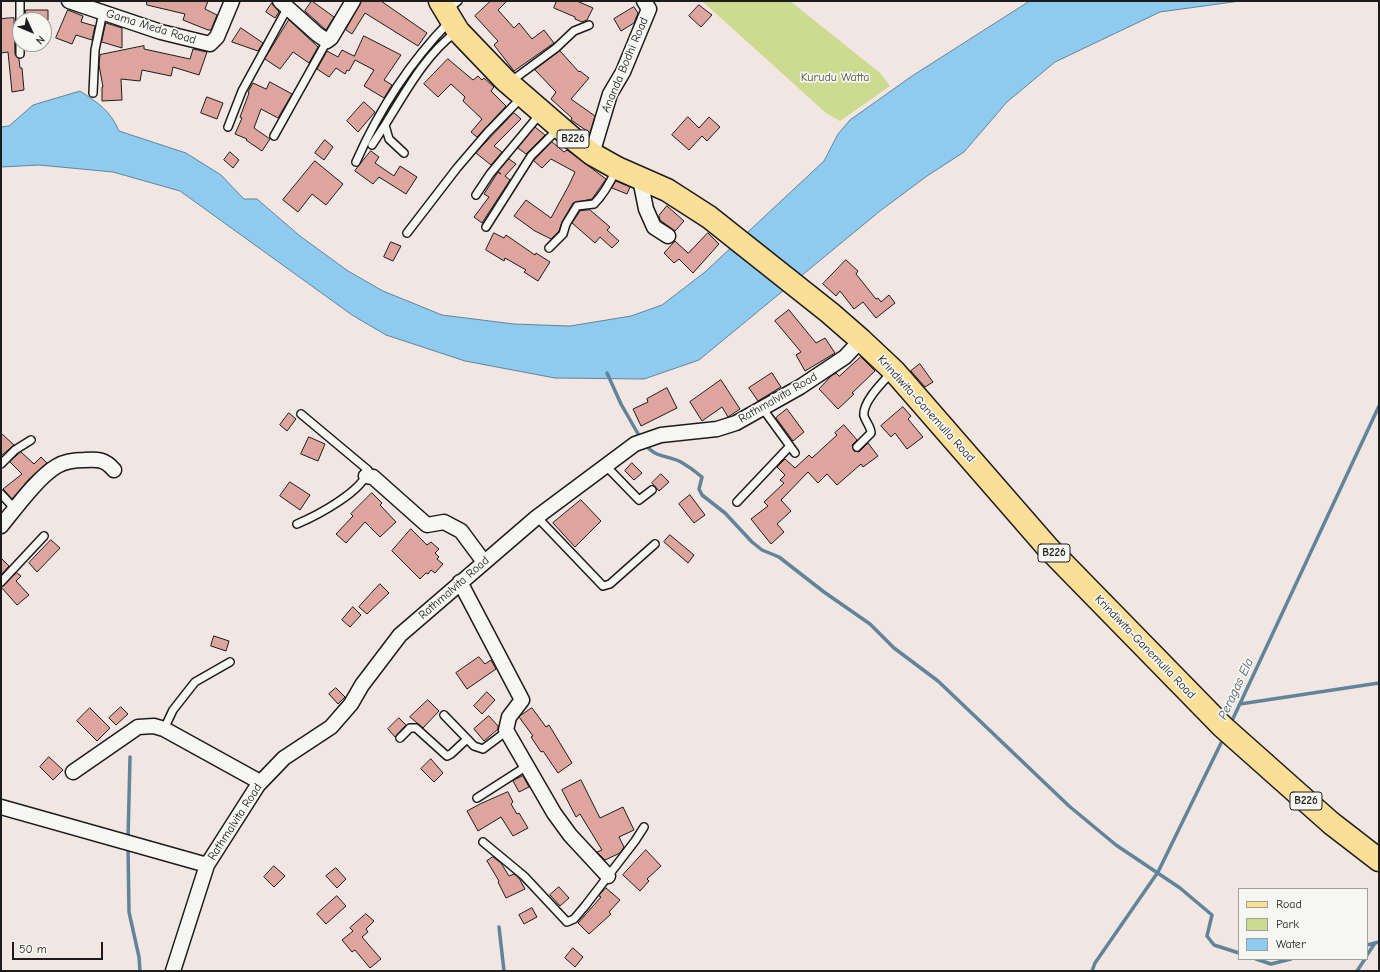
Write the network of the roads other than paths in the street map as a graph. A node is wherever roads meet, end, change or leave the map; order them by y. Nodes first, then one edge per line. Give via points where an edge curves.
1 (20, 1) edge
2 (69, 1) edge
3 (232, 1) edge
4 (353, 1) edge
5 (644, 1) edge
6 (284, 4) edge
7 (20, 12) edge
8 (103, 12) junction
9 (451, 13) edge
10 (589, 25) dead end
11 (327, 41) junction
12 (516, 90) junction
13 (93, 92) dead end
14 (542, 112) junction
15 (385, 125) junction
16 (228, 127) dead end
17 (559, 127) junction
18 (274, 136) dead end
19 (372, 145) dead end
20 (404, 153) dead end
21 (592, 154) junction
22 (356, 162) dead end
23 (617, 168) junction
24 (640, 179) junction
25 (476, 196) dead end
26 (486, 227) dead end
27 (407, 233) dead end
28 (668, 236) dead end
29 (549, 248) dead end
30 (861, 340) junction
31 (894, 371) junction
32 (763, 409) junction
33 (301, 414) dead end
34 (31, 440) dead end
35 (790, 446) junction
36 (857, 447) dead end
37 (795, 453) dead end
38 (1, 464) edge
39 (606, 466) junction
40 (114, 470) dead end
41 (366, 476) junction
42 (652, 490) dead end
43 (1, 494) edge
44 (737, 502) dead end
45 (15, 509) junction
46 (536, 517) junction
47 (297, 524) dead end
48 (1, 526) edge
49 (44, 536) dead end
50 (655, 544) dead end
51 (484, 562) junction
52 (1, 582) edge
53 (460, 582) junction
54 (230, 662) dead end
55 (444, 716) dead end
56 (164, 729) junction
57 (507, 731) junction
58 (400, 738) dead end
59 (467, 739) junction
60 (527, 766) junction
61 (73, 772) dead end
62 (260, 782) junction
63 (477, 798) dead end
64 (1, 806) edge
65 (644, 826) dead end
66 (483, 842) dead end
67 (1379, 860) edge
68 (207, 865) junction
69 (608, 876) junction
70 (173, 971) edge

1 - 7 lane
2 - 8 street, Gama Meda Road
3 - 8 street, Gama Meda Road via 217,37 210,44 161,32
4 - 11 street
5 - 21 street, Ananda Bodhi Road via 649,10 623,72 610,94
6 - 11 street
6 - 16 lane via 242,91
8 - 13 lane via 95,50
9 - 12 main road, Krindiwita-Ganemulla Road / B226
9 - 15 lane via 444,41 411,84
9 - 22 lane via 402,79
10 - 12 lane via 574,31
11 - 18 lane
12 - 14 main road, Krindiwita-Ganemulla Road / B226
12 - 27 lane via 487,133
14 - 17 main road, Krindiwita-Ganemulla Road / B226
14 - 25 lane via 490,174
15 - 19 lane
15 - 20 lane via 389,139
17 - 21 main road, Krindiwita-Ganemulla Road / B226
17 - 26 lane via 531,156
21 - 23 main road, Krindiwita-Ganemulla Road / B226
23 - 24 main road, Krindiwita-Ganemulla Road / B226
23 - 29 lane via 600,198 594,204 577,206 563,234
24 - 28 street via 646,209 654,227
24 - 30 main road, Krindiwita-Ganemulla Road / B226 via 667,190 708,217
30 - 31 main road, Krindiwita-Ganemulla Road / B226
30 - 32 street, Rathmalvita Road via 845,357
31 - 36 lane via 874,392 865,407 864,416 872,434
31 - 67 main road, Krindiwita-Ganemulla Road / B226 via 1049,549 1230,733 1332,823
32 - 35 lane
32 - 39 street, Rathmalvita Road via 718,429 661,435 640,442
33 - 41 lane via 368,470
34 - 38 lane via 15,450
35 - 37 lane
35 - 44 lane
39 - 42 lane via 639,500
39 - 46 street, Rathmalvita Road
40 - 45 street via 107,462 96,459 76,460 57,466
41 - 47 lane via 353,490 319,514
41 - 51 street via 373,477 427,524 444,522 461,531
43 - 45 lane
45 - 48 street
46 - 50 lane via 603,586 610,584
46 - 51 street, Rathmalvita Road
49 - 52 lane
51 - 53 street, Rathmalvita Road
53 - 57 street via 522,700 509,717
53 - 62 street, Rathmalvita Road via 400,635 362,685 351,704 331,727 284,758
54 - 56 lane via 195,682 173,710
55 - 59 lane
56 - 61 street via 154,726 138,727
56 - 62 street
57 - 59 lane via 483,749 474,746
57 - 60 street
58 - 59 lane via 410,728 416,728 447,756
60 - 63 lane
60 - 69 street via 570,835
62 - 68 street, Rathmalvita Road
64 - 68 street
65 - 69 lane via 635,842
66 - 69 lane via 524,876 567,922 574,919
68 - 70 street, Rathmalvita Road

